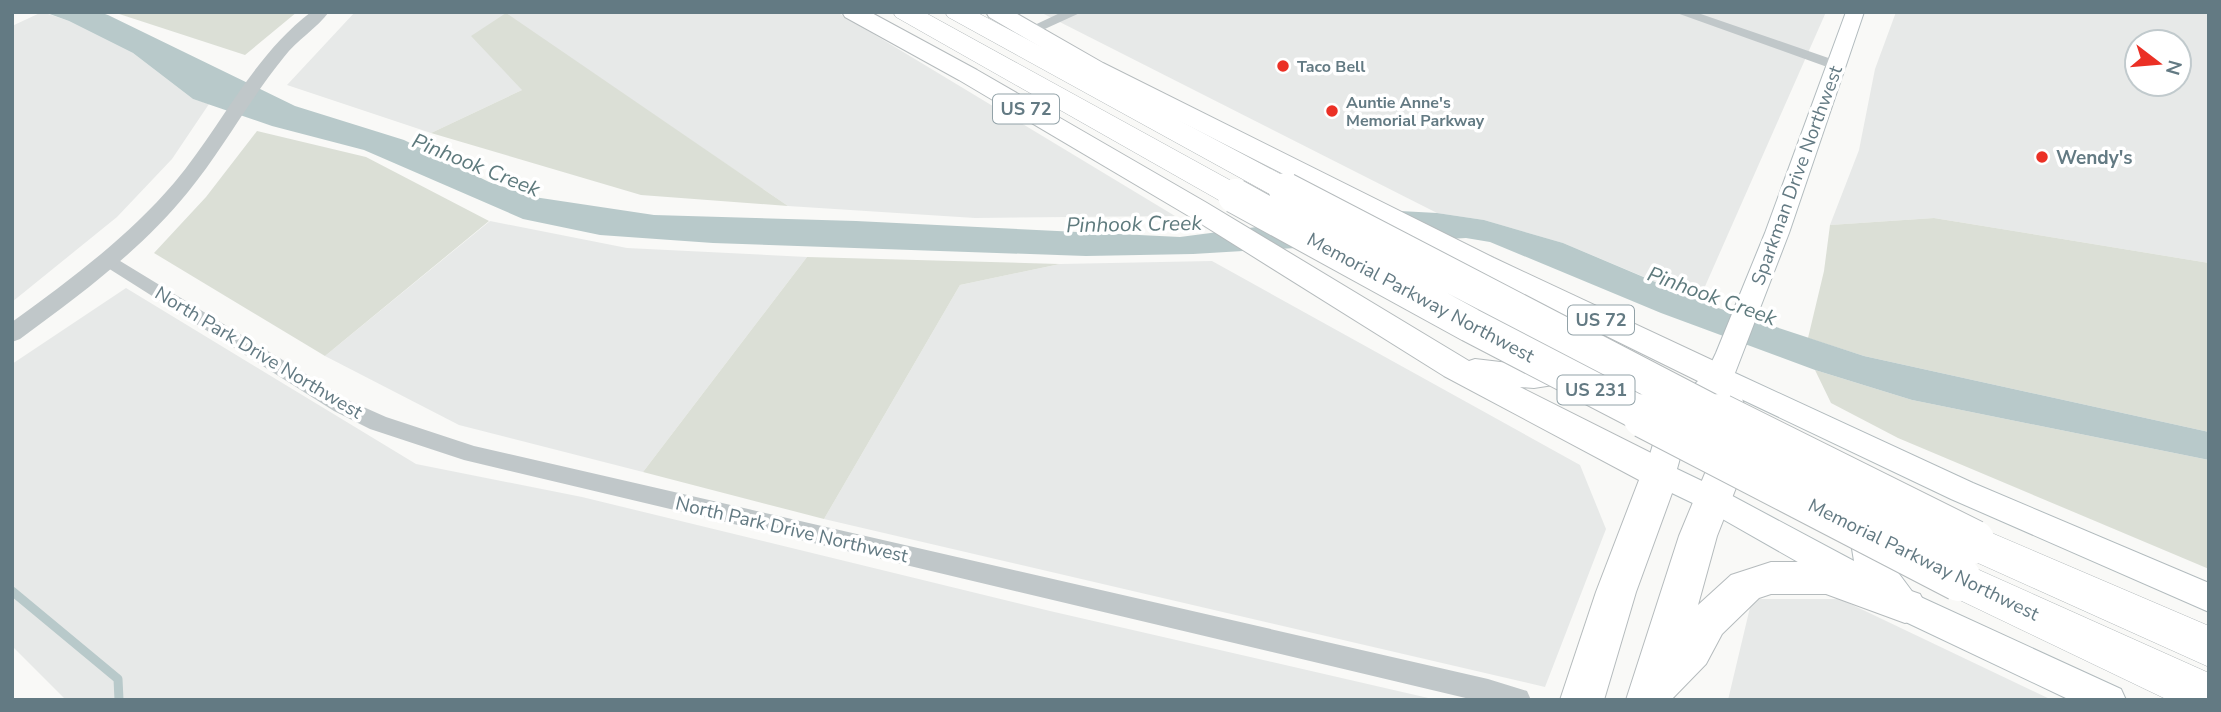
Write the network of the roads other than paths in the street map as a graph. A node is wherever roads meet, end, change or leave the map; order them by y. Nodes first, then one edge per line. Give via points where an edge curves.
1 (321, 12) edge
2 (853, 12) edge
3 (905, 12) edge
4 (957, 12) edge
5 (997, 12) edge
6 (1075, 12) edge
7 (1681, 12) edge
8 (1855, 12) edge
9 (1031, 30) junction
10 (1835, 65) junction
11 (107, 259) junction
12 (1560, 300) junction
13 (12, 334) edge
14 (1724, 365) junction
15 (1456, 368) junction
16 (1660, 474) junction
17 (1962, 491) junction
18 (1714, 500) junction
19 (1966, 560) junction
20 (2209, 598) edge
21 (1905, 606) junction
22 (2209, 647) edge
23 (2209, 695) edge
24 (1649, 696) edge
25 (1517, 700) edge
26 (1582, 700) edge
27 (2108, 700) edge

1 - 11 street via 293,34 180,188
2 - 15 highway, US 72 via 1197,209
3 - 19 highway, Memorial Parkway Northwest / US 231, bridge via 1470,325
4 - 19 highway, Memorial Parkway Northwest / US 231, bridge
5 - 9 highway, US 72
6 - 9 street
7 - 10 street
8 - 10 main road, Sparkman Drive Northwest
9 - 12 highway, US 72 via 1094,68
10 - 14 main road, Sparkman Drive Northwest via 1782,222
11 - 13 street
11 - 25 street, North Park Drive Northwest via 342,406 472,454
12 - 14 highway, US 72
12 - 15 highway via 1588,330 1590,354 1573,372 1534,377
14 - 16 main road, Sparkman Drive Northwest via 1676,418
14 - 17 main road
14 - 18 highway via 1738,437
15 - 16 highway, US 72
16 - 18 main road
16 - 26 highway
17 - 20 main road
17 - 21 main road via 1901,487 1868,496 1862,521 1869,559
18 - 21 main road
18 - 24 highway via 1698,536
19 - 22 highway, Memorial Parkway Northwest / US 231
19 - 23 highway, Memorial Parkway Northwest / US 231
21 - 24 highway via 1828,578 1771,578 1745,586 1707,622 1690,651
21 - 27 main road

